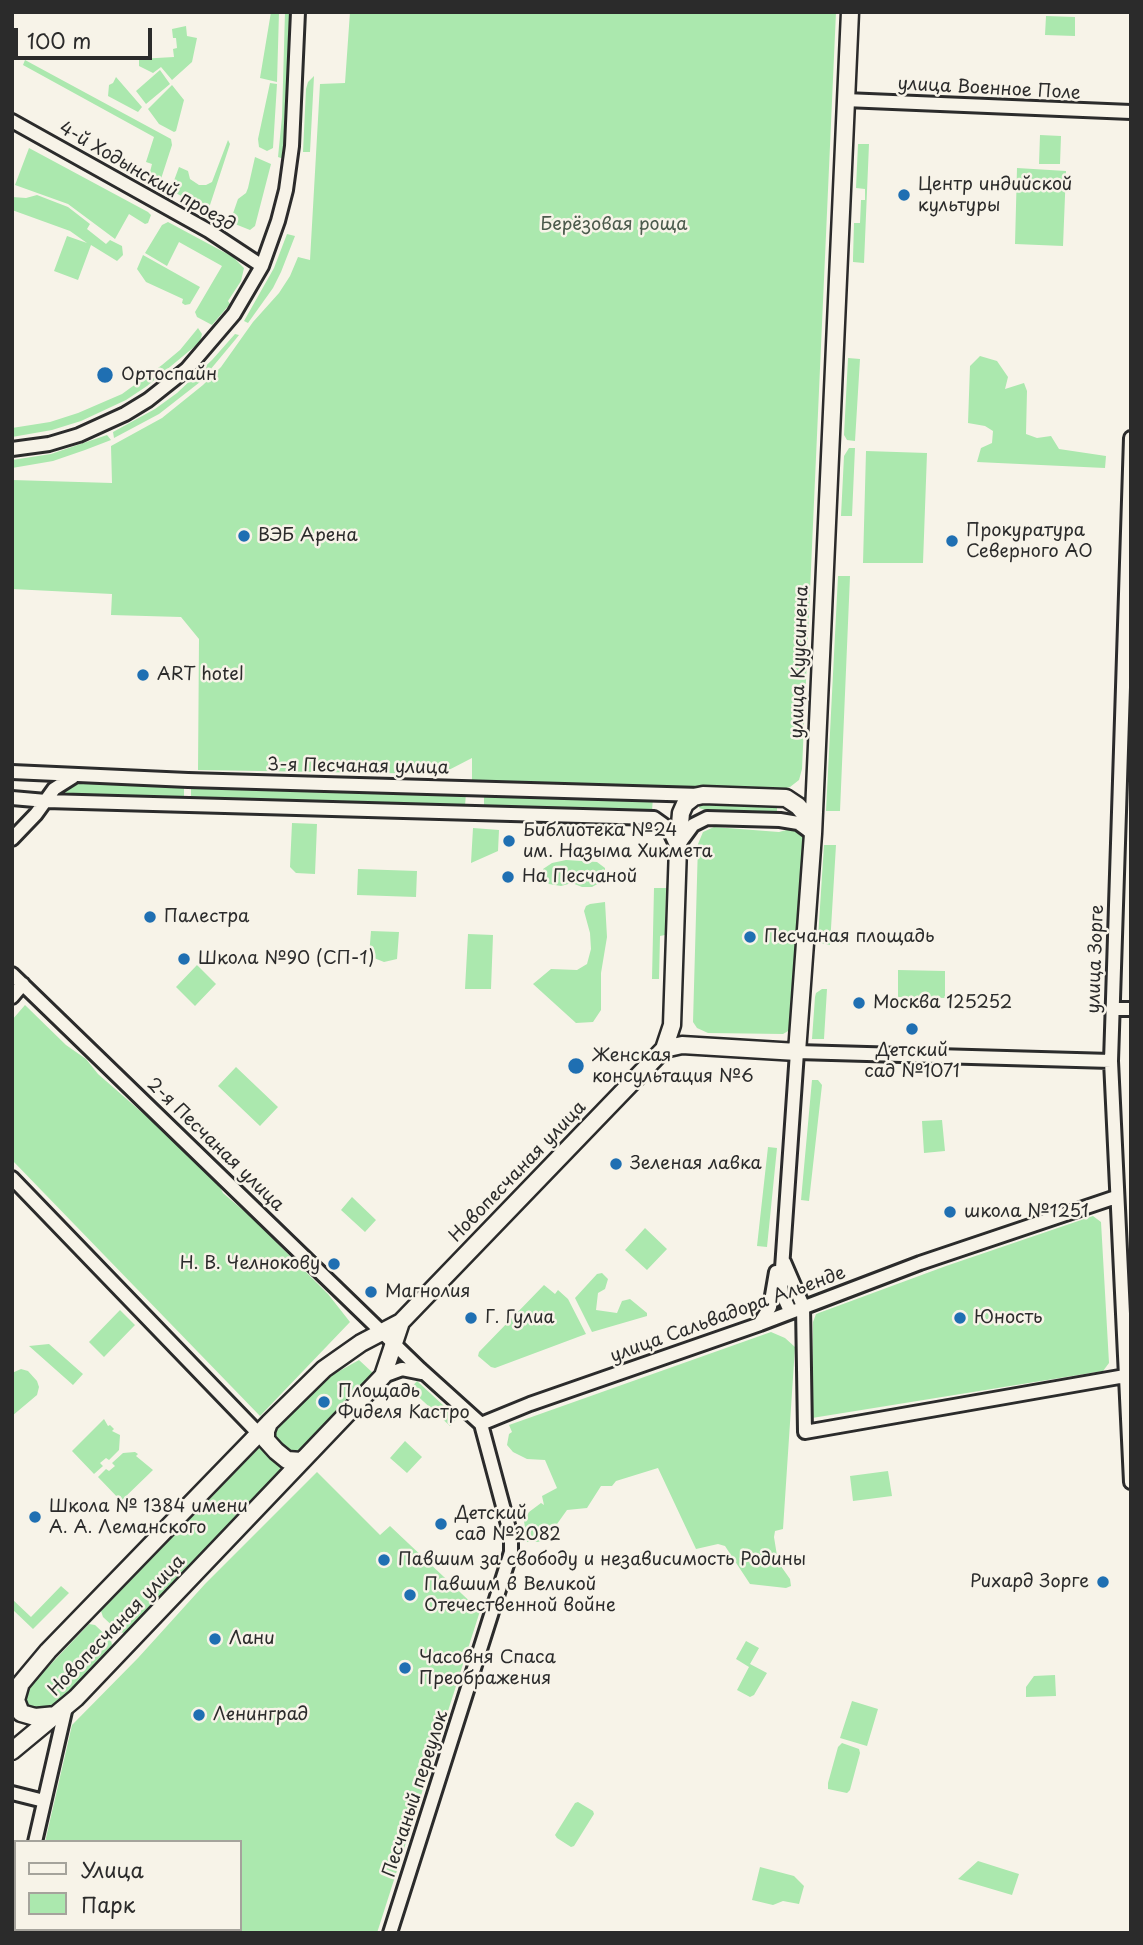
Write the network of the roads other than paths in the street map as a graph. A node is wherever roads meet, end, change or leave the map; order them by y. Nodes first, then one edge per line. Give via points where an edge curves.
1 (298, 12) edge
2 (849, 12) edge
3 (845, 100) junction
4 (1131, 112) edge
5 (12, 121) edge
6 (262, 266) junction
7 (1131, 438) edge
8 (12, 449) edge
9 (814, 772) junction
10 (19, 773) edge
11 (77, 776) junction
12 (703, 795) junction
13 (780, 797) junction
14 (12, 799) edge
15 (46, 801) junction
16 (800, 807) junction
17 (780, 820) junction
18 (22, 829) junction
19 (813, 834) junction
20 (12, 839) edge
21 (678, 847) junction
22 (12, 974) edge
23 (23, 984) junction
24 (12, 997) edge
25 (1112, 1009) junction
26 (1131, 1009) edge
27 (672, 1012) junction
28 (692, 1045) junction
29 (664, 1049) junction
30 (797, 1052) junction
31 (1111, 1062) junction
32 (12, 1178) edge
33 (1116, 1197) junction
34 (782, 1255) junction
35 (803, 1306) junction
36 (790, 1311) junction
37 (760, 1324) junction
38 (388, 1337) junction
39 (426, 1374) junction
40 (383, 1376) junction
41 (1125, 1376) junction
42 (481, 1424) junction
43 (264, 1428) junction
44 (302, 1461) junction
45 (1131, 1482) edge
46 (17, 1688) edge
47 (61, 1711) junction
48 (12, 1751) edge
49 (12, 1793) edge
50 (44, 1801) junction
51 (36, 1840) edge
52 (390, 1933) edge

1 - 6 street via 290,169 282,210
2 - 3 main road, улица Куусинена
3 - 4 street, улица Военное Поле
3 - 9 main road, улица Куусинена
5 - 6 street, 4-й Ходынский проезд via 209,231
6 - 8 street via 220,333 187,369 148,400 79,435
7 - 25 street, улица Зорге
9 - 13 main road via 800,790
9 - 16 street
9 - 19 main road, улица Куусинена
10 - 11 street, 3-я Песчаная улица
10 - 15 street via 43,788
11 - 12 street, 3-я Песчаная улица
11 - 15 street via 54,789
12 - 13 main road
12 - 21 main road via 682,810
13 - 16 main road
14 - 15 street
14 - 18 street via 27,813
15 - 18 street
15 - 21 street via 654,818 668,828
16 - 17 street
16 - 19 main road
17 - 19 street via 798,823
17 - 21 street via 707,818 693,825
18 - 20 street
19 - 30 main road, улица Куусинена
21 - 27 main road
22 - 23 street, 2-я Песчаная улица
23 - 24 street
23 - 38 street, 2-я Песчаная улица
25 - 26 street
25 - 31 street, улица Зорге
27 - 28 main road via 679,1034
27 - 29 main road
28 - 29 main road
28 - 30 main road
29 - 38 main road, Новопесчаная улица
30 - 31 street
30 - 34 street, улица Куусинена
31 - 33 street, улица Зорге
32 - 43 street
33 - 35 street, улица Сальвадора Альенде
33 - 41 street, улица Зорге
34 - 35 street
34 - 36 street, улица Куусинена via 782,1293
34 - 37 street via 770,1307
35 - 36 street, улица Сальвадора Альенде
35 - 41 street via 805,1432
36 - 37 street, улица Сальвадора Альенде
37 - 42 street, улица Сальвадора Альенде
38 - 39 street
38 - 40 main road
38 - 43 main road via 361,1343 324,1368
39 - 40 street via 408,1368
39 - 42 street
40 - 44 main road
41 - 45 street, улица Зорге
42 - 52 street, Песчаный переулок via 511,1536 511,1552
43 - 44 main road via 266,1440 287,1460
43 - 46 main road, Новопесчаная улица
44 - 47 main road, Новопесчаная улица
46 - 47 main road via 21,1713 35,1717
47 - 48 main road, Новопесчаная улица
47 - 50 street
49 - 50 street
50 - 51 street

